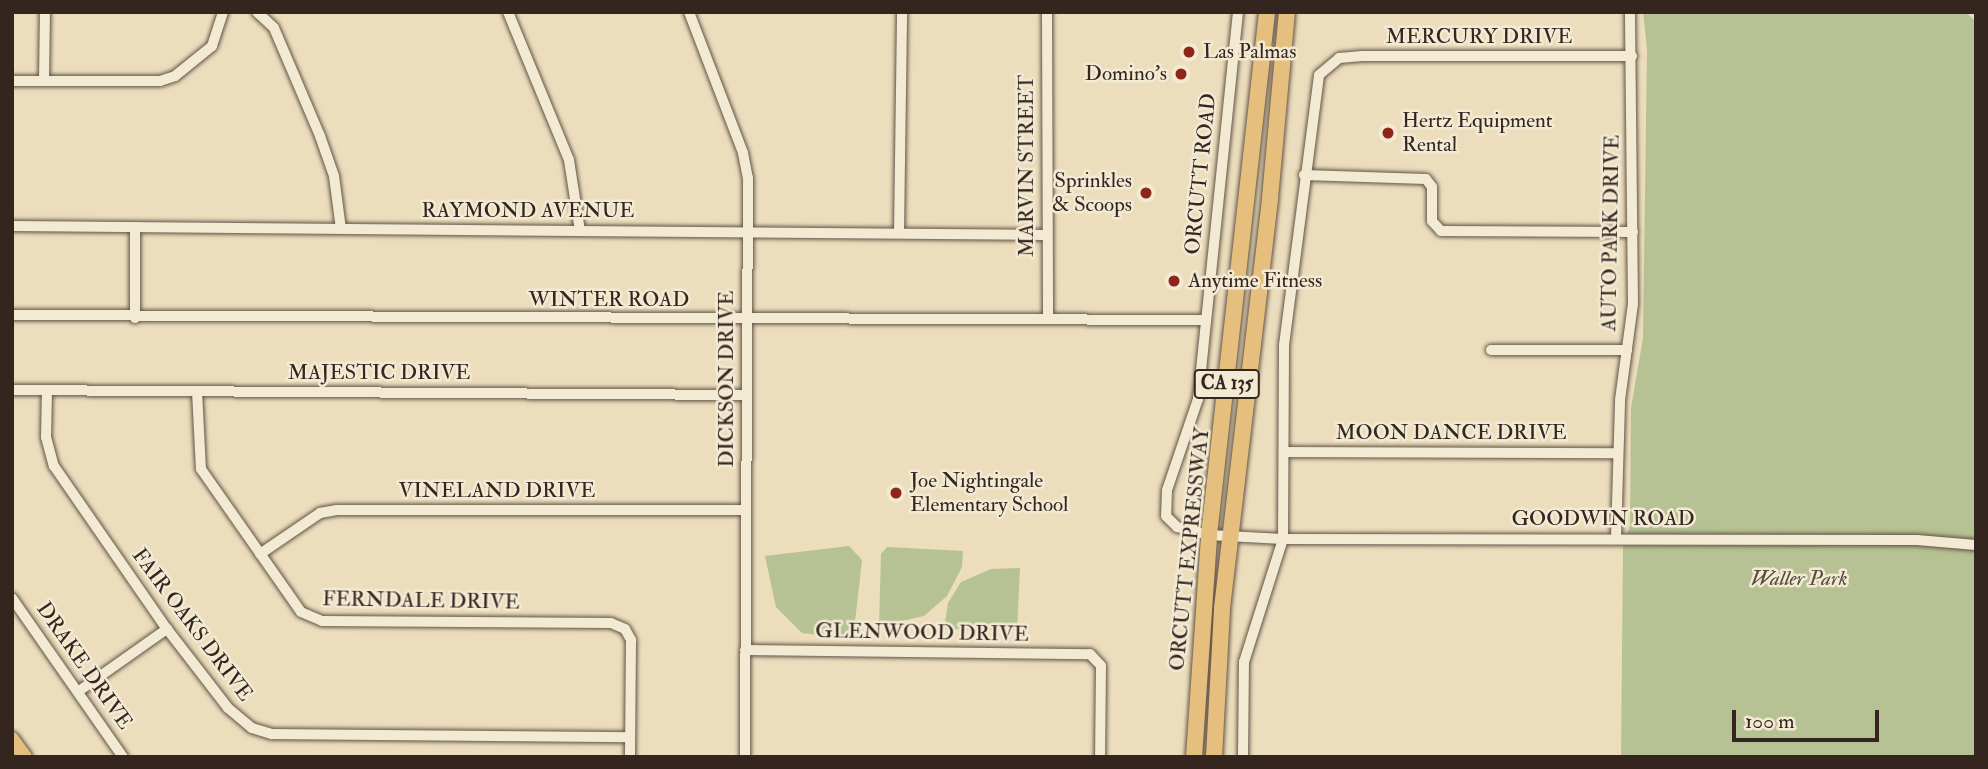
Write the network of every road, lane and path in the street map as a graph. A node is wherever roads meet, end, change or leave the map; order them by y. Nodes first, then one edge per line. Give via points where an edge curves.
1 (45, 12) edge
2 (223, 12) edge
3 (257, 12) edge
4 (508, 12) edge
5 (689, 12) edge
6 (902, 12) edge
7 (1047, 12) edge
8 (1238, 12) edge
9 (1267, 12) edge
10 (1287, 12) edge
11 (1630, 12) edge
12 (1632, 56) junction
13 (12, 81) edge
14 (44, 81) junction
15 (1304, 175) junction
16 (12, 226) edge
17 (135, 227) junction
18 (341, 229) junction
19 (580, 231) junction
20 (747, 232) junction
21 (1633, 232) junction
22 (899, 233) junction
23 (1044, 235) junction
24 (12, 315) edge
25 (135, 318) junction
26 (747, 319) junction
27 (1048, 319) junction
28 (1205, 320) junction
29 (1491, 350) dead end
30 (1627, 350) junction
31 (12, 390) edge
32 (47, 390) junction
33 (197, 391) junction
34 (746, 395) junction
35 (1285, 452) junction
36 (1618, 453) junction
37 (746, 510) junction
38 (1209, 535) junction
39 (1230, 537) junction
40 (1616, 538) junction
41 (1283, 539) junction
42 (1976, 545) edge
43 (260, 554) junction
44 (12, 598) edge
45 (167, 629) junction
46 (745, 650) junction
47 (79, 691) junction
48 (630, 737) junction
49 (12, 739) edge
50 (25, 757) edge
51 (123, 757) edge
52 (630, 757) edge
53 (745, 757) edge
54 (1100, 757) edge
55 (1194, 757) edge
56 (1214, 757) edge
57 (1243, 757) edge

1 - 14 street
2 - 14 street via 212,46 176,76 160,81
3 - 18 street via 274,28 320,136 334,176
4 - 19 street via 569,160
5 - 20 street, DICKSON DRIVE via 743,153 748,178
6 - 22 street
7 - 23 street, MARVIN STREET
8 - 28 street, ORCUTT ROAD
9 - 38 highway, ORCUTT EXPRESSWAY / CA 135
10 - 39 highway, ORCUTT EXPRESSWAY / CA 135
11 - 12 street, AUTO PARK DRIVE
12 - 15 street, MERCURY DRIVE via 1362,56 1328,64 1314,94
12 - 21 street, AUTO PARK DRIVE
13 - 14 street
15 - 21 street via 1426,179 1432,187 1432,221 1441,231
15 - 35 street via 1284,345
16 - 17 street, RAYMOND AVENUE
17 - 18 street, RAYMOND AVENUE
17 - 25 street
18 - 19 street, RAYMOND AVENUE
19 - 20 street, RAYMOND AVENUE
20 - 22 street, RAYMOND AVENUE
20 - 26 street, DICKSON DRIVE
21 - 30 street, AUTO PARK DRIVE
22 - 23 street, RAYMOND AVENUE
23 - 27 street, MARVIN STREET
24 - 25 street, WINTER ROAD
25 - 26 street, WINTER ROAD
26 - 27 street, WINTER ROAD
26 - 34 street, DICKSON DRIVE
27 - 28 street, WINTER ROAD
28 - 38 street, ORCUTT ROAD via 1198,399 1165,505 1169,521 1177,527
29 - 30 street
30 - 36 street, AUTO PARK DRIVE
31 - 32 street, MAJESTIC DRIVE
32 - 33 street, MAJESTIC DRIVE
32 - 45 street, FAIR OAKS DRIVE via 46,437 54,466
33 - 34 street, MAJESTIC DRIVE
33 - 43 street, FERNDALE DRIVE via 201,469
34 - 37 street, DICKSON DRIVE
35 - 36 street, MOON DANCE DRIVE
35 - 41 street
36 - 40 street, AUTO PARK DRIVE
37 - 43 street, VINELAND DRIVE via 337,510 320,513
37 - 46 street, DICKSON DRIVE
38 - 39 street, ORCUTT ROAD
38 - 55 highway, ORCUTT EXPRESSWAY / CA 135
39 - 41 street, GOODWIN ROAD
39 - 56 highway, ORCUTT EXPRESSWAY / CA 135
40 - 41 street, GOODWIN ROAD
40 - 42 street, GOODWIN ROAD via 1917,540
41 - 57 street via 1244,663
43 - 48 street, FERNDALE DRIVE via 301,612 322,621 611,623 625,629 631,640
44 - 47 street, DRAKE DRIVE
45 - 47 street
45 - 48 street, FAIR OAKS DRIVE via 228,708 252,728 272,734
46 - 53 street, DICKSON DRIVE
46 - 54 street, GLENWOOD DRIVE via 1090,654 1098,658
47 - 51 street, DRAKE DRIVE
48 - 52 street
49 - 50 main road

